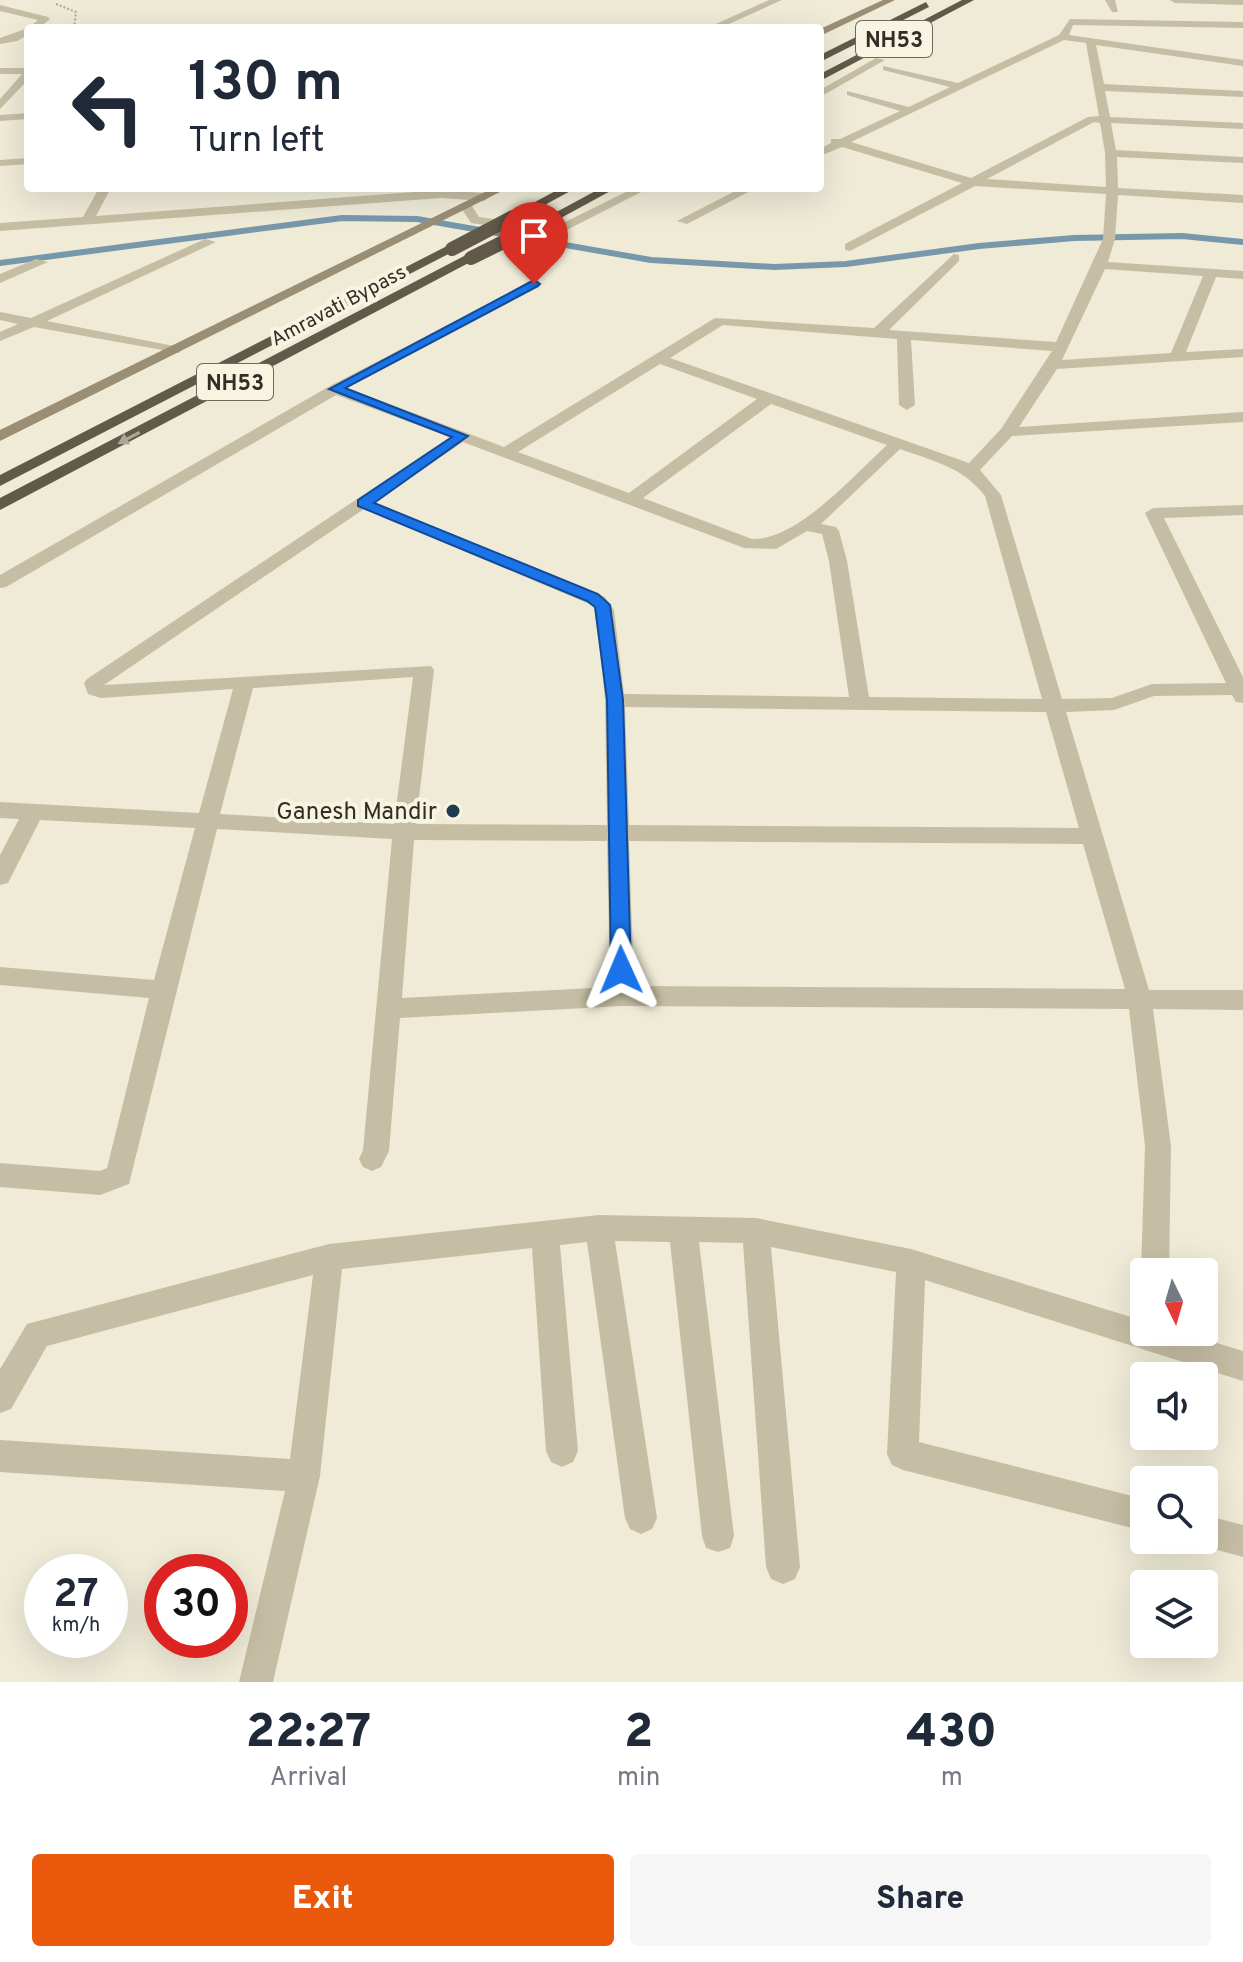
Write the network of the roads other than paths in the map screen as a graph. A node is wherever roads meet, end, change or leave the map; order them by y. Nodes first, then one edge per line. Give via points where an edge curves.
1 (777, 0) edge
2 (890, 0) edge
3 (936, 0) edge
4 (969, 0) edge
5 (1110, 0) edge
6 (1175, 0) edge
7 (1243, 2) edge
8 (0, 8) edge
9 (1115, 10) dead end
10 (38, 24) edge
11 (721, 24) edge
12 (1243, 25) edge
13 (824, 31) edge
14 (24, 33) edge
15 (1063, 37) junction
16 (0, 41) edge
17 (1091, 42) junction
18 (824, 57) edge
19 (1243, 63) edge
20 (0, 71) edge
21 (24, 73) edge
22 (824, 76) edge
23 (24, 78) edge
24 (958, 86) junction
25 (1097, 87) junction
26 (824, 92) edge
27 (851, 93) dead end
28 (1243, 94) edge
29 (0, 106) edge
30 (909, 110) junction
31 (24, 116) edge
32 (1105, 117) junction
33 (0, 118) edge
34 (1243, 126) edge
35 (824, 138) edge
36 (841, 143) junction
37 (824, 151) edge
38 (1111, 153) junction
39 (1243, 160) edge
40 (5, 163) edge
41 (0, 178) edge
42 (972, 182) junction
43 (1112, 191) junction
44 (103, 192) edge
45 (324, 192) edge
46 (431, 192) edge
47 (448, 192) edge
48 (494, 192) edge
49 (562, 192) edge
50 (602, 192) edge
51 (635, 192) edge
52 (742, 192) edge
53 (484, 197) junction
54 (1243, 199) edge
55 (321, 203) junction
56 (466, 206) junction
57 (88, 220) junction
58 (683, 221) dead end
59 (0, 227) edge
60 (210, 242) dead end
61 (850, 247) dead end
62 (954, 258) dead end
63 (41, 262) dead end
64 (1100, 265) junction
65 (1211, 273) junction
66 (1243, 275) edge
67 (0, 279) edge
68 (534, 284) dead end
69 (0, 316) edge
70 (33, 322) junction
71 (877, 333) junction
72 (904, 335) junction
73 (0, 337) edge
74 (1060, 347) junction
75 (174, 350) junction
76 (1243, 353) edge
77 (1177, 356) junction
78 (658, 359) junction
79 (1052, 365) junction
80 (335, 389) junction
81 (770, 397) junction
82 (157, 401) junction
83 (907, 405) dead end
84 (180, 411) junction
85 (1243, 417) edge
86 (1007, 432) junction
87 (0, 436) edge
88 (462, 436) junction
89 (899, 442) junction
90 (507, 452) junction
91 (971, 470) junction
92 (0, 481) edge
93 (633, 498) junction
94 (363, 503) junction
95 (0, 505) edge
96 (1243, 510) edge
97 (808, 526) junction
98 (0, 583) edge
99 (245, 681) junction
100 (1241, 693) edge
101 (615, 700) junction
102 (860, 701) junction
103 (1056, 706) junction
104 (0, 810) edge
105 (33, 812) junction
106 (206, 823) junction
107 (404, 832) junction
108 (617, 835) junction
109 (1091, 836) junction
110 (0, 877) edge
111 (0, 976) edge
112 (163, 990) junction
113 (622, 996) junction
114 (1243, 1000) edge
115 (1140, 1001) junction
116 (388, 1009) junction
117 (372, 1159) dead end
118 (0, 1175) edge
119 (599, 1228) junction
120 (683, 1229) junction
121 (756, 1231) junction
122 (545, 1234) junction
123 (329, 1257) junction
124 (1155, 1258) edge
125 (911, 1262) junction
126 (1130, 1327) edge
127 (1187, 1346) edge
128 (1243, 1366) edge
129 (0, 1398) edge
130 (562, 1451) dead end
131 (0, 1456) edge
132 (304, 1476) junction
133 (1130, 1511) edge
134 (641, 1518) dead end
135 (1218, 1535) edge
136 (718, 1536) dead end
137 (1243, 1541) edge
138 (783, 1567) dead end
139 (256, 1682) edge

1 - 11 street
2 - 13 main road
3 - 18 highway, NH53
4 - 22 highway, NH53
5 - 9 street
6 - 7 street
8 - 10 street via 45,19
12 - 15 street via 1070,22
14 - 16 street
15 - 17 street
15 - 24 street
17 - 19 street
17 - 25 street
20 - 21 street
23 - 29 street
24 - 26 street via 883,64
24 - 30 street
25 - 28 street
25 - 32 street
27 - 30 street
30 - 36 street
31 - 33 street
32 - 34 street
32 - 38 street
32 - 42 street
35 - 36 street
36 - 37 street
36 - 42 street
38 - 39 street
38 - 43 street
40 - 41 street
42 - 43 street
42 - 61 street
43 - 54 street
43 - 64 street
44 - 57 street
45 - 55 street
46 - 55 street
47 - 53 street
48 - 53 main road
49 - 82 highway, Amravati Bypass / NH53, bridge
50 - 84 highway, Amravati Bypass / NH53, bridge
51 - 56 street via 553,232 475,220
52 - 58 street
53 - 56 main road
55 - 57 street via 213,205
56 - 75 main road
57 - 59 street
60 - 70 street
62 - 71 street
63 - 67 street
64 - 65 street
64 - 74 street
65 - 66 street
65 - 77 street
68 - 80 street
69 - 70 street
70 - 73 street
70 - 75 street
71 - 72 street
71 - 78 street via 720,321
72 - 74 street
72 - 83 street
74 - 79 street
75 - 87 main road
76 - 77 street
77 - 79 street
78 - 81 street
78 - 90 street
79 - 86 street
80 - 88 street
80 - 98 street
81 - 89 street
81 - 93 street
82 - 84 highway
82 - 92 highway, Amravati Bypass / NH53
84 -> 95 highway, Amravati Bypass / NH53
85 - 86 street
86 - 91 street
88 - 90 street
88 - 94 street
89 - 91 street
89 - 97 street
90 - 93 street
91 - 103 street via 993,495
93 - 97 street via 757,546
94 - 99 street via 96,680 94,687 101,692
94 - 101 street via 599,601 605,610
96 - 100 street via 1153,513
97 - 102 street via 832,534
99 - 106 street
99 - 107 street via 424,670
100 - 103 street via 1152,690 1114,704
101 - 102 street
101 - 108 street
102 - 103 street
103 - 109 street
104 - 105 street
105 - 106 street
105 - 110 street
106 - 107 street
106 - 112 street
107 - 108 street
107 - 116 street
108 - 109 street
108 - 113 street
109 - 115 street
111 - 112 street
112 - 118 street via 119,1176 100,1183
113 - 115 street
113 - 116 street
114 - 115 street
115 - 124 street via 1158,1146
116 - 117 street
119 - 120 street
119 - 122 street
119 - 134 street
120 - 121 street
120 - 136 street
121 - 125 street
121 - 138 street
122 - 123 street
122 - 130 street
123 - 129 street via 37,1334
123 - 132 street
125 - 126 street
125 - 133 street via 903,1454
127 - 128 street
131 - 132 street
132 - 139 street
135 - 137 street

